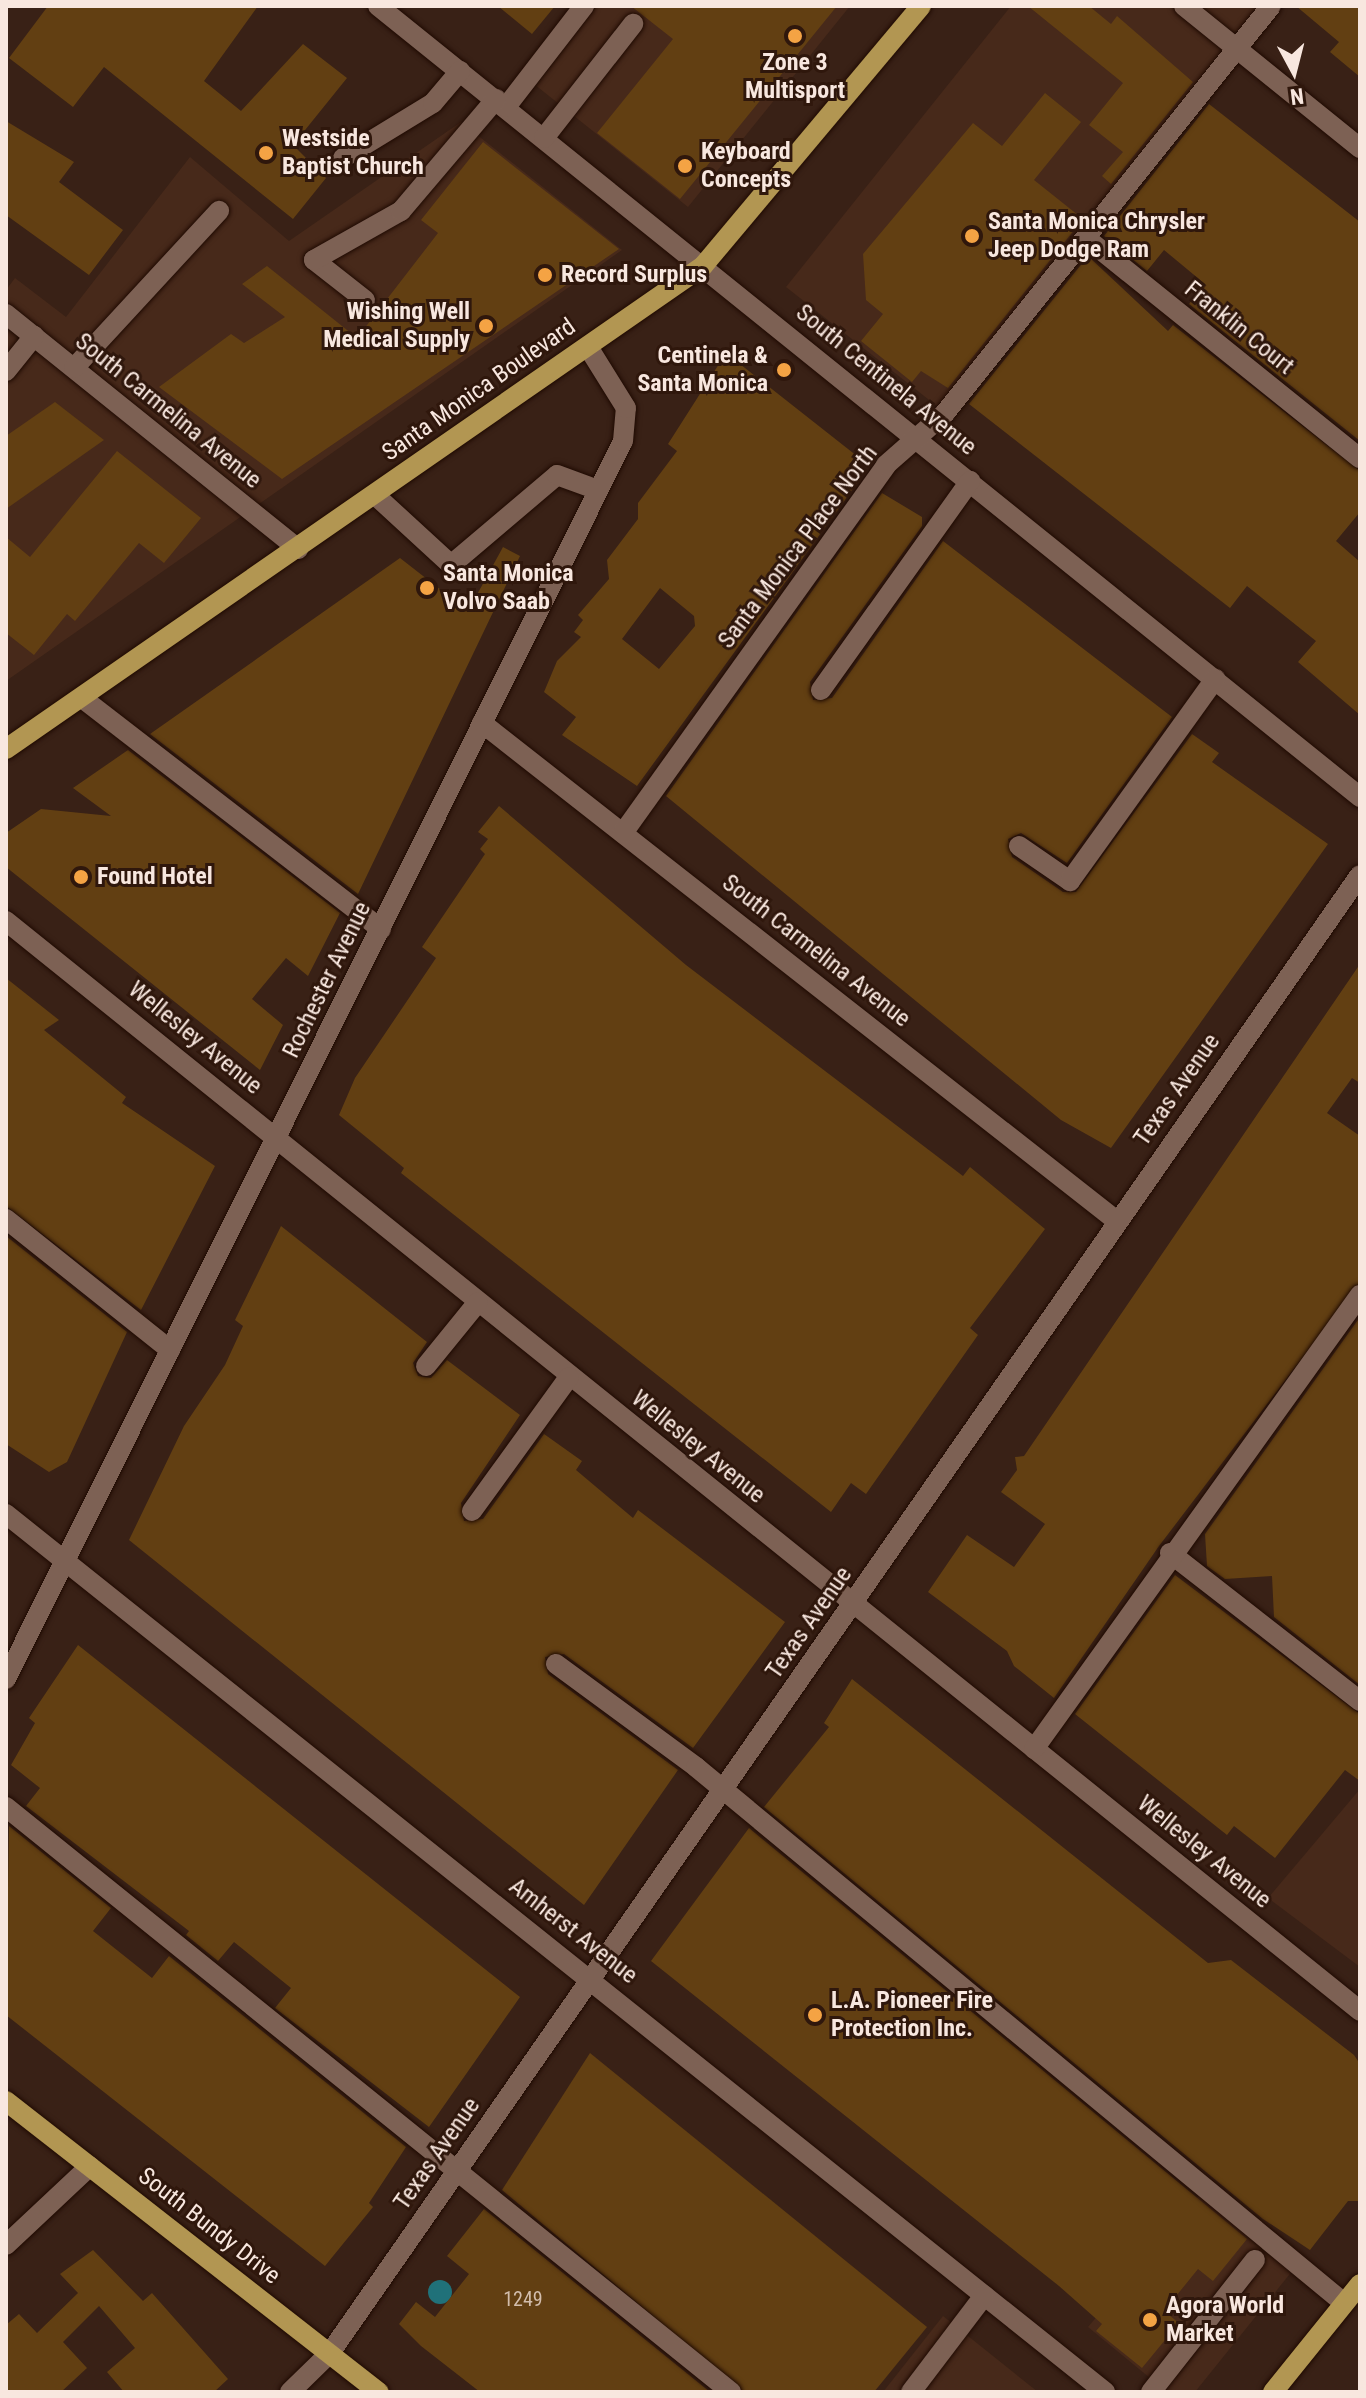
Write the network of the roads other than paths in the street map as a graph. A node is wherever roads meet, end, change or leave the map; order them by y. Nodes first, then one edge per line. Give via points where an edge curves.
1 (378, 6) edge
2 (584, 6) edge
3 (921, 6) edge
4 (1184, 6) edge
5 (1271, 6) edge
6 (633, 24) dead end
7 (1236, 49) junction
8 (460, 71) junction
9 (501, 103) junction
10 (544, 138) junction
11 (1360, 148) edge
12 (343, 158) dead end
13 (219, 211) dead end
14 (1086, 238) junction
15 (703, 266) junction
16 (365, 300) dead end
17 (6, 314) edge
18 (34, 336) junction
19 (588, 347) junction
20 (74, 368) junction
21 (6, 371) edge
22 (919, 438) junction
23 (1360, 458) edge
24 (970, 481) junction
25 (598, 490) junction
26 (375, 495) junction
27 (298, 549) junction
28 (1215, 679) junction
29 (821, 690) dead end
30 (82, 698) junction
31 (482, 723) junction
32 (6, 749) edge
33 (1360, 797) edge
34 (623, 833) junction
35 (1019, 846) dead end
36 (1360, 875) edge
37 (7, 924) edge
38 (381, 929) junction
39 (278, 1138) junction
40 (6, 1219) edge
41 (1117, 1221) junction
42 (1360, 1295) edge
43 (478, 1302) junction
44 (170, 1350) junction
45 (426, 1366) dead end
46 (569, 1377) junction
47 (472, 1511) dead end
48 (6, 1514) edge
49 (1170, 1553) junction
50 (66, 1563) junction
51 (854, 1605) junction
52 (556, 1664) dead end
53 (6, 1679) edge
54 (1360, 1701) edge
55 (1034, 1749) junction
56 (722, 1790) junction
57 (6, 1807) edge
58 (592, 1978) junction
59 (1360, 2011) edge
60 (6, 2101) edge
61 (90, 2166) junction
62 (457, 2170) junction
63 (6, 2245) edge
64 (1255, 2260) dead end
65 (1360, 2284) edge
66 (984, 2296) junction
67 (1344, 2303) junction
68 (330, 2353) junction
69 (290, 2392) edge
70 (379, 2392) edge
71 (731, 2392) edge
72 (911, 2392) edge
73 (1105, 2392) edge
74 (1151, 2392) edge
75 (1273, 2392) edge

1 - 8 street, South Centinela Avenue
2 - 9 street
3 - 15 main road, Santa Monica Boulevard
4 - 7 street
5 - 7 street, Santa Monica Place North
6 - 10 street
7 - 11 street
7 - 14 street, Santa Monica Place North
8 - 9 street, South Centinela Avenue
8 - 12 street via 433,103
9 - 10 street, South Centinela Avenue
9 - 16 street via 401,211 314,260
10 - 15 street, South Centinela Avenue
13 - 20 street
14 - 22 street, Santa Monica Place North
14 - 23 street, Franklin Court
15 - 19 main road, Santa Monica Boulevard
15 - 22 street, South Centinela Avenue
17 - 18 street, South Carmelina Avenue
18 - 20 street, South Carmelina Avenue
18 - 21 street
19 - 25 street, Rochester Avenue via 626,408 623,441
19 - 26 main road, Santa Monica Boulevard
20 - 27 street, South Carmelina Avenue
22 - 24 street, South Centinela Avenue
22 - 34 street, Santa Monica Place North via 886,465
24 - 28 street, South Centinela Avenue
24 - 29 street
25 - 26 street via 557,475 451,565
25 - 31 street, Rochester Avenue
26 - 27 main road, Santa Monica Boulevard
27 - 30 main road, Santa Monica Boulevard
28 - 33 street, South Centinela Avenue
28 - 35 street via 1070,881
30 - 32 main road, Santa Monica Boulevard
30 - 38 street
31 - 34 street, South Carmelina Avenue
31 - 38 street, Rochester Avenue
34 - 41 street, South Carmelina Avenue
36 - 41 street, Texas Avenue
37 - 39 street, Wellesley Avenue
38 - 39 street, Rochester Avenue
39 - 43 street, Wellesley Avenue
39 - 44 street, Rochester Avenue
40 - 44 street
41 - 51 street, Texas Avenue
42 - 49 street
43 - 45 street
43 - 46 street, Wellesley Avenue
44 - 50 street, Rochester Avenue
46 - 47 street
46 - 51 street, Wellesley Avenue
48 - 50 street, Amherst Avenue
49 - 54 street
49 - 55 street
50 - 53 street, Rochester Avenue
50 - 58 street, Amherst Avenue
51 - 55 street, Wellesley Avenue
51 - 56 street, Texas Avenue
52 - 56 street
55 - 59 street, Wellesley Avenue
56 - 58 street, Texas Avenue
56 - 67 street
57 - 62 street
58 - 62 street, Texas Avenue
58 - 66 street, Amherst Avenue
60 - 61 main road, South Bundy Drive
61 - 63 street
61 - 68 main road, South Bundy Drive
62 - 68 street, Texas Avenue
62 - 71 street
64 - 74 street
65 - 67 main road
66 - 72 street
66 - 73 street, Amherst Avenue
67 - 75 main road
68 - 69 street, Texas Avenue
68 - 70 main road, South Bundy Drive

